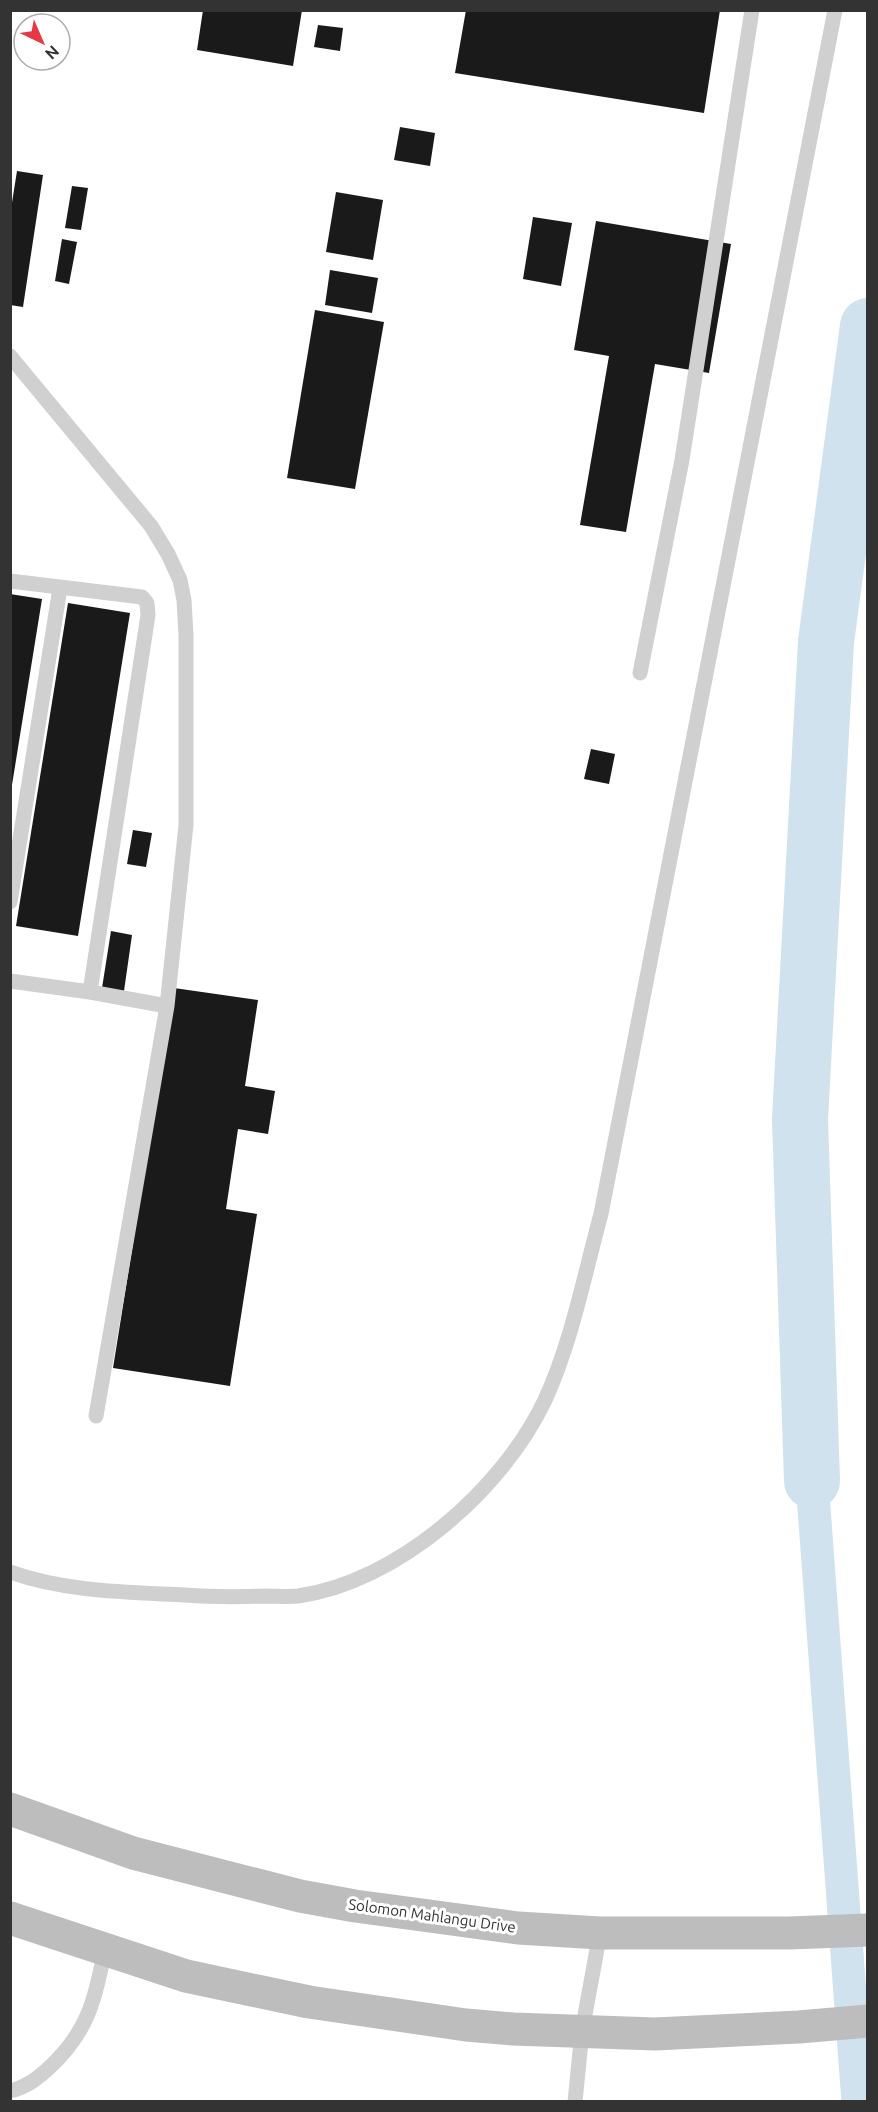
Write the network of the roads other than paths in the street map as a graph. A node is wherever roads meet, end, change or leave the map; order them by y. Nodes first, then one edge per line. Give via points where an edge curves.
1 (752, 10) edge
2 (835, 10) edge
3 (10, 357) edge
4 (10, 581) edge
5 (60, 588) junction
6 (640, 673) dead end
7 (10, 903) edge
8 (10, 981) edge
9 (90, 992) junction
10 (167, 1006) junction
11 (96, 1416) dead end
12 (10, 1572) edge
13 (10, 1809) edge
14 (10, 1918) edge
15 (867, 1930) edge
16 (600, 1933) junction
17 (105, 1950) junction
18 (867, 2021) edge
19 (582, 2031) junction
20 (10, 2091) edge
21 (575, 2102) edge

1 - 6 lane via 682,460
2 - 12 lane via 601,1214 565,1352 544,1402 513,1455 476,1496 442,1527 399,1557 349,1583 298,1596 215,1597 81,1589
3 - 10 lane via 151,526 180,580 186,635 186,825
4 - 5 lane
5 - 7 lane
5 - 9 lane via 142,597 148,615
8 - 9 lane
9 - 10 lane
10 - 11 lane
13 - 16 main road, Solomon Mahlangu Drive via 133,1853 300,1896 518,1928
14 - 17 main road
15 - 16 main road, Solomon Mahlangu Drive
16 - 19 lane
17 - 19 main road via 186,1976 309,2002 466,2025
17 - 20 lane via 94,2001 75,2041 34,2082
18 - 19 main road via 655,2034
19 - 21 lane

